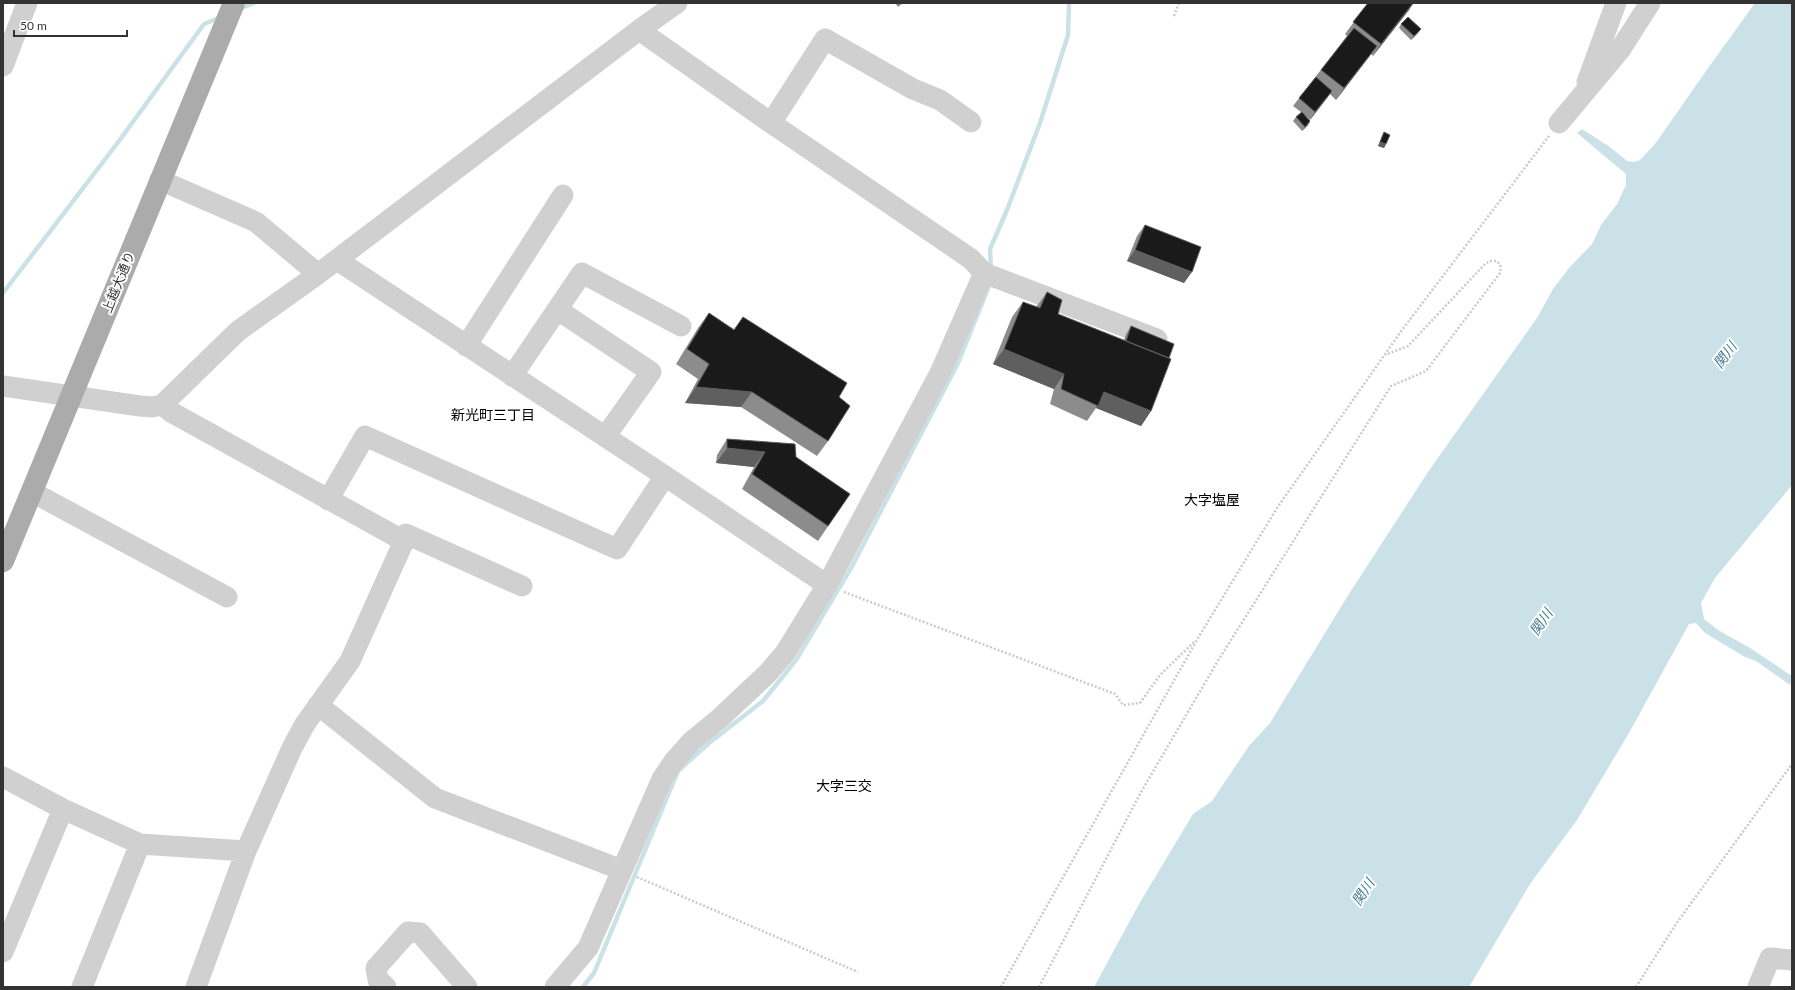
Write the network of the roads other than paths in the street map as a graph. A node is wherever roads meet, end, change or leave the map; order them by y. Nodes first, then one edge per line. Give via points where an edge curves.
1 (27, 3) edge
2 (234, 3) edge
3 (678, 3) edge
4 (1616, 3) edge
5 (1650, 3) edge
6 (639, 30) junction
7 (3, 66) edge
8 (971, 122) dead end
9 (771, 123) junction
10 (160, 180) junction
11 (563, 195) dead end
12 (337, 260) junction
13 (984, 273) junction
14 (318, 274) junction
15 (558, 310) junction
16 (681, 326) dead end
17 (1171, 344) edge
18 (466, 346) junction
19 (512, 376) junction
20 (3, 386) edge
21 (71, 396) junction
22 (162, 405) junction
23 (605, 437) junction
24 (665, 476) junction
25 (32, 492) junction
26 (328, 500) junction
27 (21, 516) junction
28 (3, 531) edge
29 (404, 541) junction
30 (3, 561) edge
31 (826, 585) junction
32 (522, 586) dead end
33 (227, 597) dead end
34 (318, 705) junction
35 (3, 777) edge
36 (63, 809) junction
37 (140, 844) junction
38 (246, 851) junction
39 (622, 870) junction
40 (3, 952) edge
41 (1792, 960) edge
42 (86, 986) edge
43 (196, 987) edge
44 (386, 987) edge
45 (466, 987) edge
46 (556, 987) edge
47 (1758, 987) edge

1 - 7 street
2 - 10 main road, 上越大通り
3 - 6 street
4 - 5 street via 1586,86 1559,123 1620,50
6 - 9 street
6 - 12 street
8 - 9 street via 940,100 913,89 825,39
9 - 13 street via 971,259
10 - 14 street via 256,222
10 - 21 main road, 上越大通り
11 - 18 street
12 - 14 street
12 - 18 street
13 - 17 street
13 - 31 street via 940,373
14 - 22 street via 238,331
15 - 16 street via 582,273
15 - 19 street
15 - 23 street via 651,372
18 - 19 street
19 - 23 street
20 - 21 street
21 - 22 street via 140,406
21 - 25 main road, 上越大通り
22 - 26 street
23 - 24 street
24 - 26 street via 617,549 365,436
24 - 31 street
25 - 27 main road, 上越大通り
25 - 33 street
26 - 29 street
27 - 28 street
27 - 30 main road, 上越大通り
29 - 32 street via 406,534
29 - 34 street via 350,661
31 - 39 street via 785,653 768,673 692,741 674,761 662,779
34 - 38 street via 292,748
34 - 39 street via 435,798
35 - 36 street
36 - 37 street
36 - 40 street
37 - 38 street
37 - 42 street
38 - 43 street
39 - 46 street via 588,948
41 - 47 street via 1770,958
44 - 45 street via 378,980 376,968 408,932 420,933

